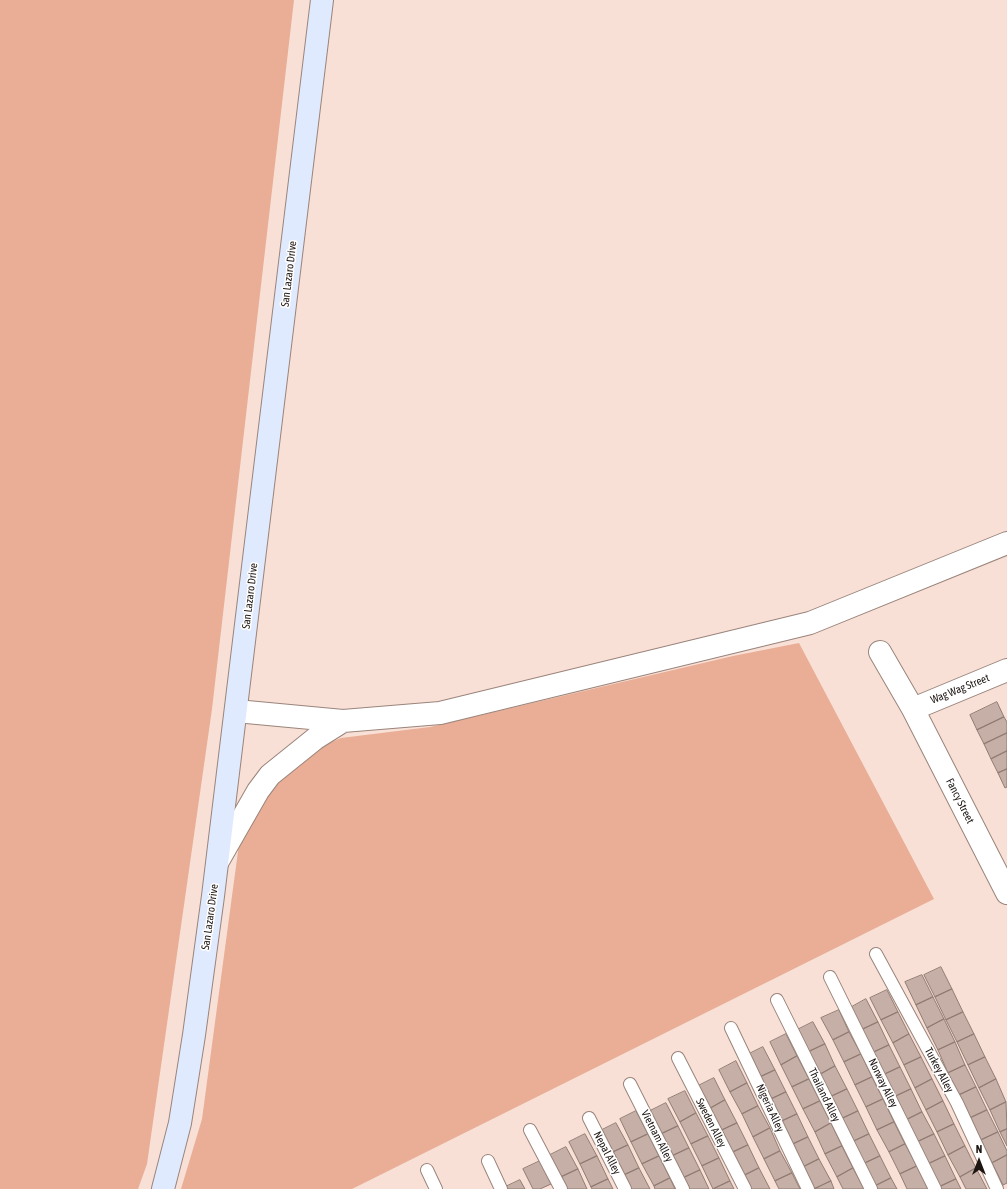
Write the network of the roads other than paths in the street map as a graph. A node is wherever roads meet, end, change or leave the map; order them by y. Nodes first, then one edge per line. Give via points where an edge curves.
1 (322, 0) edge
2 (1007, 543) edge
3 (880, 652) dead end
4 (1007, 670) edge
5 (913, 708) junction
6 (236, 711) junction
7 (343, 722) junction
8 (218, 861) junction
9 (1007, 893) edge
10 (876, 954) dead end
11 (830, 976) dead end
12 (777, 1000) dead end
13 (731, 1028) dead end
14 (678, 1058) dead end
15 (630, 1084) dead end
16 (589, 1118) dead end
17 (530, 1130) dead end
18 (488, 1161) dead end
19 (428, 1170) dead end
20 (163, 1189) edge
21 (436, 1189) edge
22 (501, 1189) edge
23 (561, 1189) edge
24 (624, 1189) edge
25 (683, 1189) edge
26 (745, 1189) edge
27 (808, 1189) edge
28 (871, 1189) edge
29 (935, 1189) edge
30 (997, 1189) edge

1 - 6 street, San Lazaro Drive
2 - 7 street via 810,623 440,713
3 - 5 street, Fancy Street
4 - 5 street, Wag Wag Street
5 - 9 street, Fancy Street
6 - 7 street
6 - 8 street, San Lazaro Drive
7 - 8 street via 316,738 270,775
8 - 20 street, San Lazaro Drive via 180,1123
10 - 30 lane, Turkey Alley via 957,1103
11 - 29 lane, Norway Alley
12 - 28 lane, Thailand Alley
13 - 27 lane, Nigeria Alley
14 - 26 lane, Sweden Alley
15 - 25 lane, Vietnam Alley
16 - 24 lane, Nepal Alley
17 - 23 lane
18 - 22 lane
19 - 21 lane

